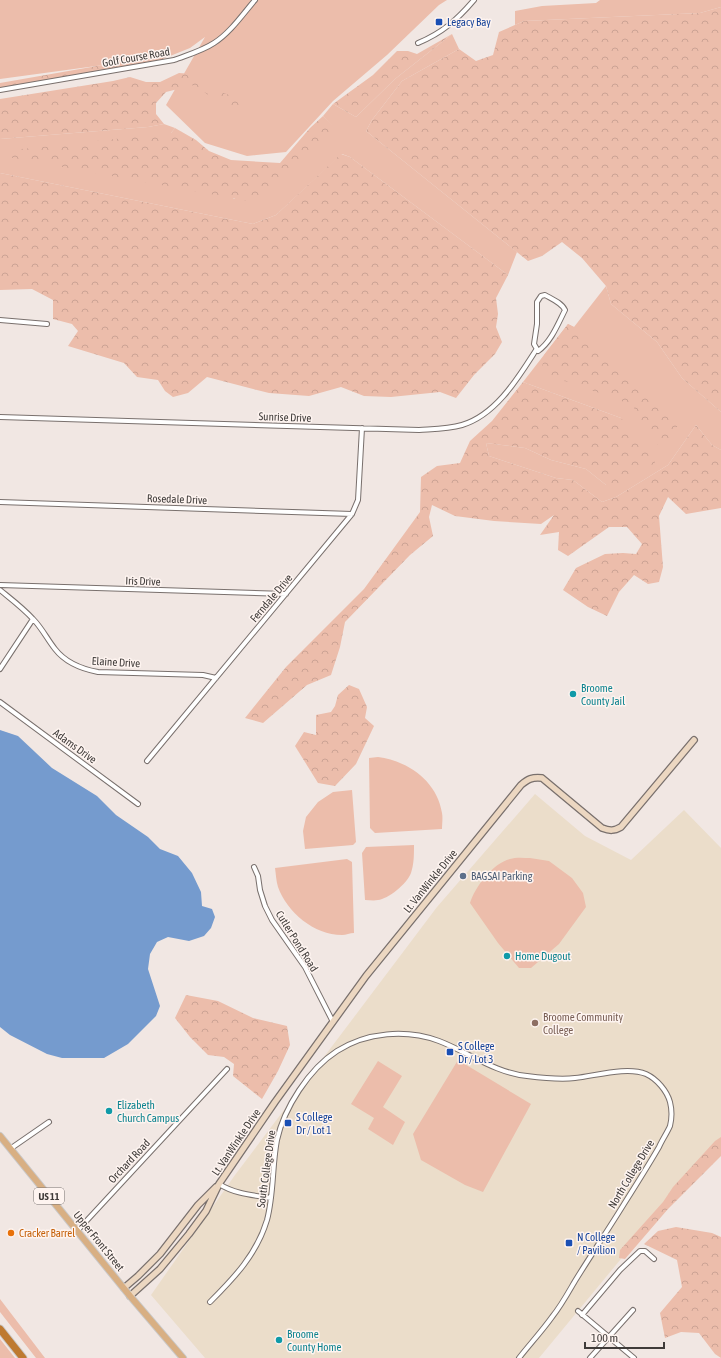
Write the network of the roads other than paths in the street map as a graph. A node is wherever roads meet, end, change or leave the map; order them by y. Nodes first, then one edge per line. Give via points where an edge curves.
1 (255, 0) edge
2 (474, 0) edge
3 (418, 43) dead end
4 (0, 90) edge
5 (0, 320) edge
6 (47, 324) dead end
7 (536, 350) junction
8 (0, 417) edge
9 (362, 428) junction
10 (0, 502) edge
11 (352, 514) junction
12 (0, 585) edge
13 (0, 590) edge
14 (286, 594) junction
15 (33, 618) junction
16 (0, 669) edge
17 (216, 678) junction
18 (0, 702) edge
19 (694, 740) dead end
20 (147, 761) dead end
21 (138, 804) dead end
22 (254, 866) dead end
23 (333, 1022) junction
24 (227, 1069) dead end
25 (554, 1079) joint
26 (49, 1122) dead end
27 (0, 1136) edge
28 (10, 1149) junction
29 (219, 1184) junction
30 (271, 1198) junction
31 (78, 1230) junction
32 (654, 1259) dead end
33 (124, 1288) junction
34 (130, 1296) junction
35 (210, 1302) dead end
36 (633, 1310) dead end
37 (578, 1312) dead end
38 (582, 1315) junction
39 (0, 1329) edge
40 (608, 1336) junction
41 (23, 1358) edge
42 (183, 1358) edge
43 (519, 1358) edge
44 (590, 1358) edge
45 (634, 1358) edge

1 - 4 street, Golf Course Road via 216,42 174,60
2 - 3 street via 444,30
5 - 6 street
7 - 7 street, Sunrise Drive via 539,350 555,331 565,310 545,295 537,302 534,344
7 - 9 street, Sunrise Drive via 498,401 486,412 464,424 419,430
8 - 9 street, Sunrise Drive
9 - 11 street, Ferndale Drive via 358,500
10 - 11 street, Rosedale Drive
11 - 14 street, Ferndale Drive
12 - 14 street, Iris Drive
13 - 15 street, Elaine Drive
14 - 17 street, Ferndale Drive
15 - 16 street
15 - 17 street, Elaine Drive via 55,650 82,668 98,672 203,675
17 - 20 street, Ferndale Drive
18 - 21 street, Adams Drive
19 - 23 street, Lt. VanWinkle Drive via 615,831 602,828 542,778 529,778 366,976
22 - 23 street, Cutler Pond Road via 265,906 272,920 305,967
23 - 29 street, Lt. VanWinkle Drive
24 - 31 street, Orchard Road
25 - 30 street, South College Drive via 523,1076 498,1068 440,1041 416,1035 381,1035 360,1040 338,1051 318,1066 284,1116 277,1142
25 - 43 street, North College Drive via 628,1071 645,1074 661,1085 667,1094 672,1111 671,1121 647,1168 553,1316
26 - 28 street
27 - 28 main road, Upper Front Street / US 11
28 - 31 main road, Upper Front Street / US 11
29 - 30 street via 233,1192
29 - 33 street, Lt. VanWinkle Drive via 198,1205 160,1254
29 - 34 street, Lt. VanWinkle Drive via 206,1211 174,1254
30 - 35 street, South College Drive via 260,1239 248,1260
31 - 33 main road, Upper Front Street / US 11
32 - 38 street via 645,1251 640,1251 620,1270
33 - 34 main road, Upper Front Street / US 11
34 - 42 main road, Upper Front Street / US 11
36 - 40 street
37 - 38 street
38 - 40 street
39 - 41 highway
40 - 44 street
40 - 45 street

